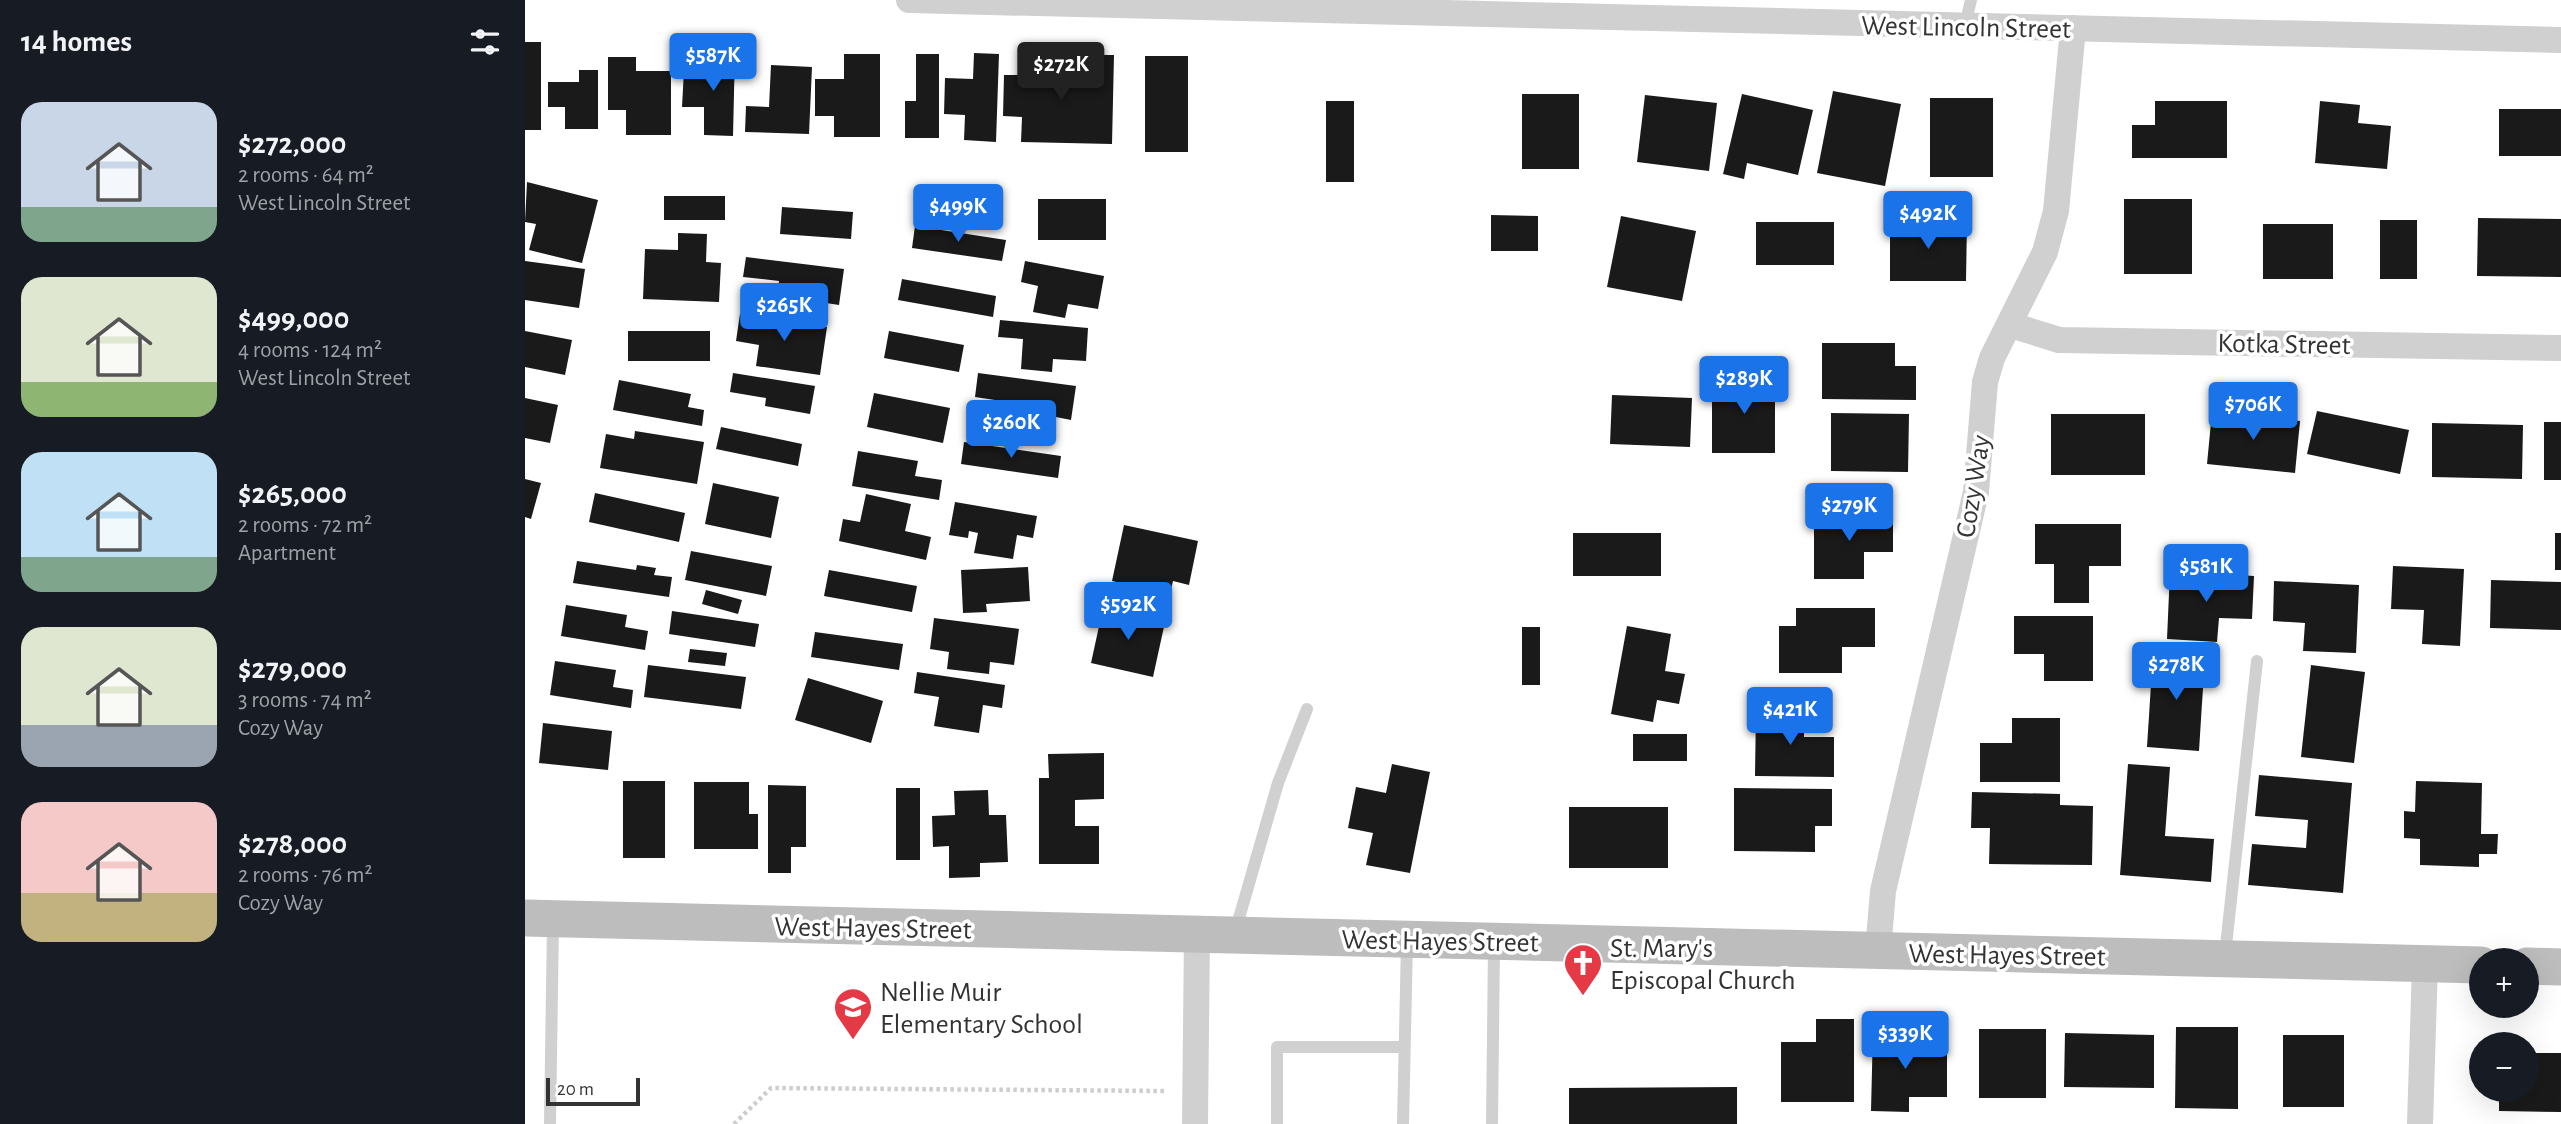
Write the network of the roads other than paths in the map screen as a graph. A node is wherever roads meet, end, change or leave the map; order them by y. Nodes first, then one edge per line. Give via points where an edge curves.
1 (909, 0) edge
2 (1045, 2) edge
3 (1685, 9) edge
4 (1968, 13) edge
5 (2073, 28) junction
6 (2561, 40) edge
7 (2011, 325) junction
8 (2561, 348) edge
9 (2257, 661) dead end
10 (1307, 709) dead end
11 (539, 918) edge
12 (1197, 934) junction
13 (1233, 935) junction
14 (1407, 940) junction
15 (1494, 942) junction
16 (1878, 951) junction
17 (2225, 959) junction
18 (2424, 964) junction
19 (2469, 965) edge
20 (2539, 966) edge
21 (2561, 967) edge
22 (1403, 1047) junction
23 (550, 1124) edge
24 (1195, 1124) edge
25 (1277, 1124) edge
26 (1403, 1124) edge
27 (1492, 1124) edge
28 (2420, 1124) edge

1 - 2 street, West Lincoln Street
2 - 3 street, West Lincoln Street
3 - 4 street, West Lincoln Street
4 - 5 street, West Lincoln Street
5 - 6 street, West Lincoln Street
5 - 7 street, Cozy Way via 2056,211 2045,252
7 - 8 street, Kotka Street via 2059,340
7 - 16 street, Cozy Way via 1991,358 1985,382 1976,492 1882,891
9 - 17 lane
10 - 13 lane via 1278,783
11 - 12 street, West Hayes Street
11 - 23 lane
12 - 13 street, West Hayes Street
12 - 24 street
13 - 14 street, West Hayes Street
14 - 15 street, West Hayes Street
14 - 22 lane
15 - 16 street, West Hayes Street
15 - 27 lane
16 - 17 street, West Hayes Street
17 - 18 street, West Hayes Street
18 - 19 street, West Hayes Street
18 - 28 street
20 - 21 street
22 - 25 lane via 1277,1047
22 - 26 lane

